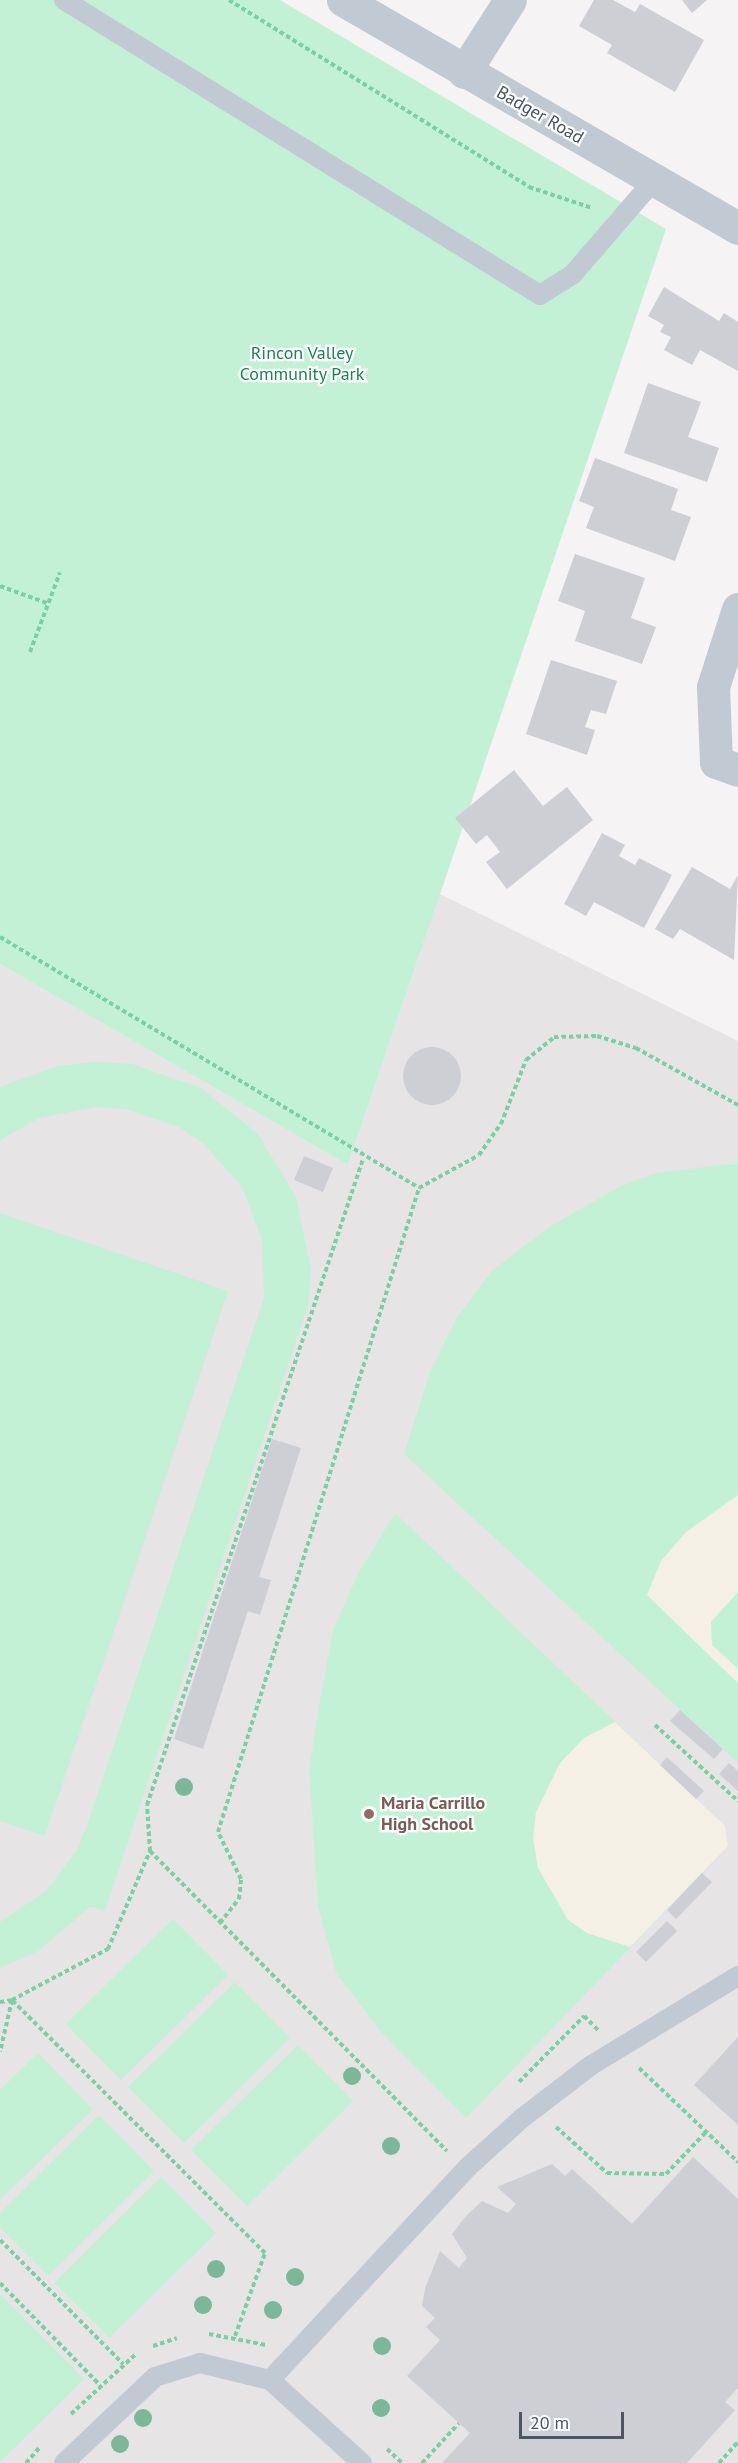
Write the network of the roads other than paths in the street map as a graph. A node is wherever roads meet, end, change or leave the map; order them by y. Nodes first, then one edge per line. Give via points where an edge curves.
1 (64, 0) edge
2 (343, 0) edge
3 (510, 0) edge
4 (464, 72) junction
5 (654, 180) junction
6 (738, 228) edge
7 (738, 609) edge
8 (738, 770) edge
9 (738, 1976) edge
10 (270, 2380) junction
11 (64, 2463) edge
12 (362, 2463) edge

1 - 5 lane via 524,289 540,295 553,290
2 - 4 street, Badger Road
3 - 4 street
4 - 5 street, Badger Road
5 - 6 street, Badger Road
7 - 8 street via 713,687 716,762
9 - 10 lane via 590,2066 514,2124
10 - 11 lane via 200,2363 168,2370 144,2385
10 - 12 lane

